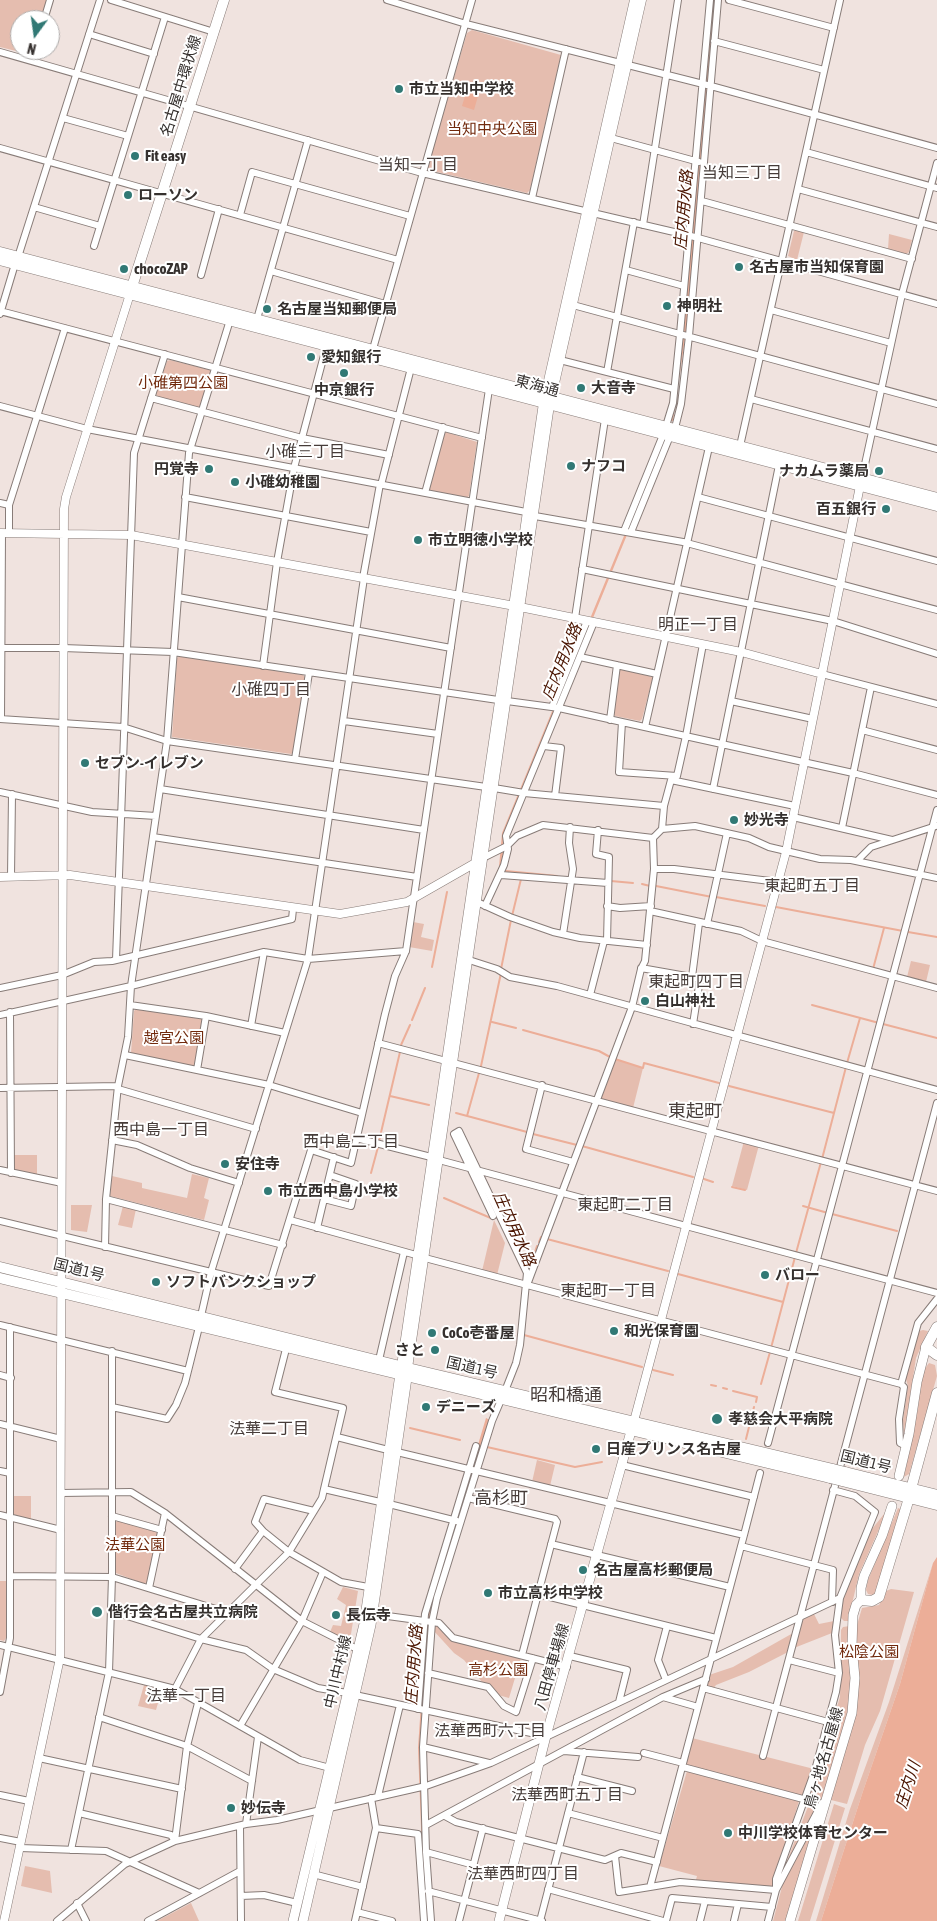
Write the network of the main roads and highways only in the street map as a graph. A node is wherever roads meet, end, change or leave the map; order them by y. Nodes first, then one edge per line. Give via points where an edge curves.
1 (224, 0) edge
2 (0, 252) edge
3 (0, 260) edge
4 (16, 260) junction
5 (131, 290) junction
6 (328, 342) junction
7 (547, 400) junction
8 (668, 431) junction
9 (861, 482) junction
10 (937, 498) edge
11 (937, 506) edge
12 (0, 1268) edge
13 (0, 1278) edge
14 (61, 1286) junction
15 (937, 1327) edge
16 (287, 1343) junction
17 (926, 1347) junction
18 (937, 1355) edge
19 (404, 1372) junction
20 (937, 1393) edge
21 (633, 1426) junction
22 (900, 1476) dead end
23 (914, 1494) junction
24 (937, 1495) edge
25 (385, 1503) junction
26 (937, 1505) edge
27 (892, 1506) dead end
28 (861, 1600) junction
29 (361, 1651) junction
30 (351, 1694) junction
31 (324, 1808) junction
32 (293, 1921) edge
33 (303, 1921) edge
34 (499, 1921) edge
35 (790, 1921) edge

1 - 5 main road, 名古屋中環状線
2 - 4 main road
3 - 4 main road
4 - 5 main road
5 - 6 main road, 東海通 via 230,320
5 - 6 main road, 東海通 via 257,319
6 - 7 main road, 東海通 via 489,389
6 - 7 main road, 東海通 via 372,349
7 - 8 main road, 東海通
7 - 8 main road, 東海通 via 605,420
8 - 9 main road, 東海通 via 740,446
8 - 9 main road, 東海通 via 709,447
9 - 10 main road, 東海通
9 - 11 main road, 東海通
12 - 14 main road, 国道1号
13 - 14 main road, 国道1号
14 - 16 main road, 国道1号
15 - 17 main road
16 - 19 main road, 国道1号
16 - 19 main road, 国道1号 via 379,1360
17 - 18 main road
17 - 22 main road
19 - 21 main road, 国道1号
19 - 25 main road, 中川中村線
20 - 23 main road
21 - 23 main road, 国道1号, bridge
21 - 34 main road, 八田停車場線 via 546,1736
23 - 24 main road, 国道1号
23 - 26 main road, 国道1号
23 - 28 main road via 879,1597 872,1601
25 - 29 main road, 中川中村線 via 368,1587
25 - 29 main road, 中川中村線 via 373,1614
27 - 28 main road, 鳥ヶ地名古屋線 via 864,1576
28 - 35 main road, 鳥ヶ地名古屋線 via 856,1605 852,1627 856,1678 852,1713
29 - 30 main road, 中川中村線
30 - 31 main road, 中川中村線
30 - 31 main road, 中川中村線 via 330,1768
31 - 32 main road, 中川中村線
31 - 33 main road, 中川中村線

